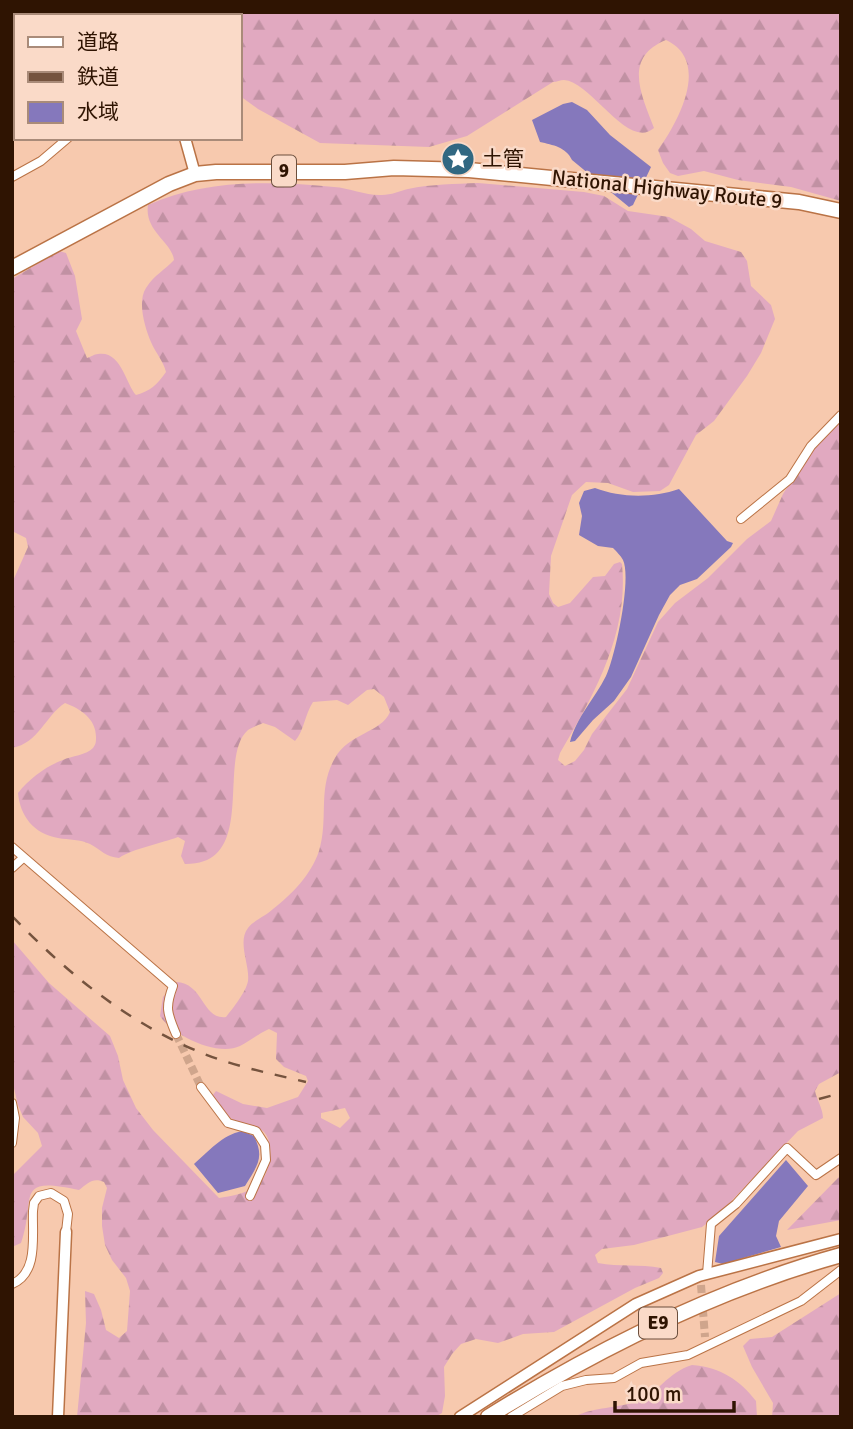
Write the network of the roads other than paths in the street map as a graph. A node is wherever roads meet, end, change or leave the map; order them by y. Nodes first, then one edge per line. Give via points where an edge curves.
1 (66, 140) edge
2 (186, 140) edge
3 (195, 174) junction
4 (12, 177) edge
5 (841, 211) edge
6 (12, 268) edge
7 (841, 415) edge
8 (741, 519) dead end
9 (12, 847) edge
10 (23, 858) junction
11 (12, 868) edge
12 (176, 1034) tunnel mouth
13 (201, 1087) tunnel mouth
14 (12, 1103) edge
15 (12, 1143) edge
16 (841, 1158) edge
17 (250, 1196) dead end
18 (66, 1232) joint
19 (841, 1238) edge
20 (841, 1255) edge
21 (841, 1270) edge
22 (702, 1278) junction
23 (12, 1284) edge
24 (705, 1337) tunnel mouth
25 (706, 1347) junction
26 (58, 1417) edge
27 (460, 1417) edge
28 (488, 1417) edge
29 (511, 1417) edge

1 - 4 street
2 - 3 main road
3 - 5 highway, National Highway Route 9 / 9 via 469,170 799,202
3 - 6 highway, National Highway Route 9 / 9
7 - 8 street via 811,446 790,479
9 - 10 street
10 - 11 street
10 - 12 street via 173,986 167,1003
13 - 17 street via 228,1123 256,1131 265,1145 266,1160
14 - 15 street
16 - 22 street via 816,1175 788,1148 736,1205 711,1224
18 - 23 street via 64,1201 51,1194 39,1196 34,1203 29,1268
18 - 26 main road
19 - 22 main road
20 - 28 highway, E9 via 648,1327
21 - 25 street via 801,1301
22 - 27 main road via 636,1304
24 - 25 street
25 - 29 street via 641,1363 614,1378 562,1386

